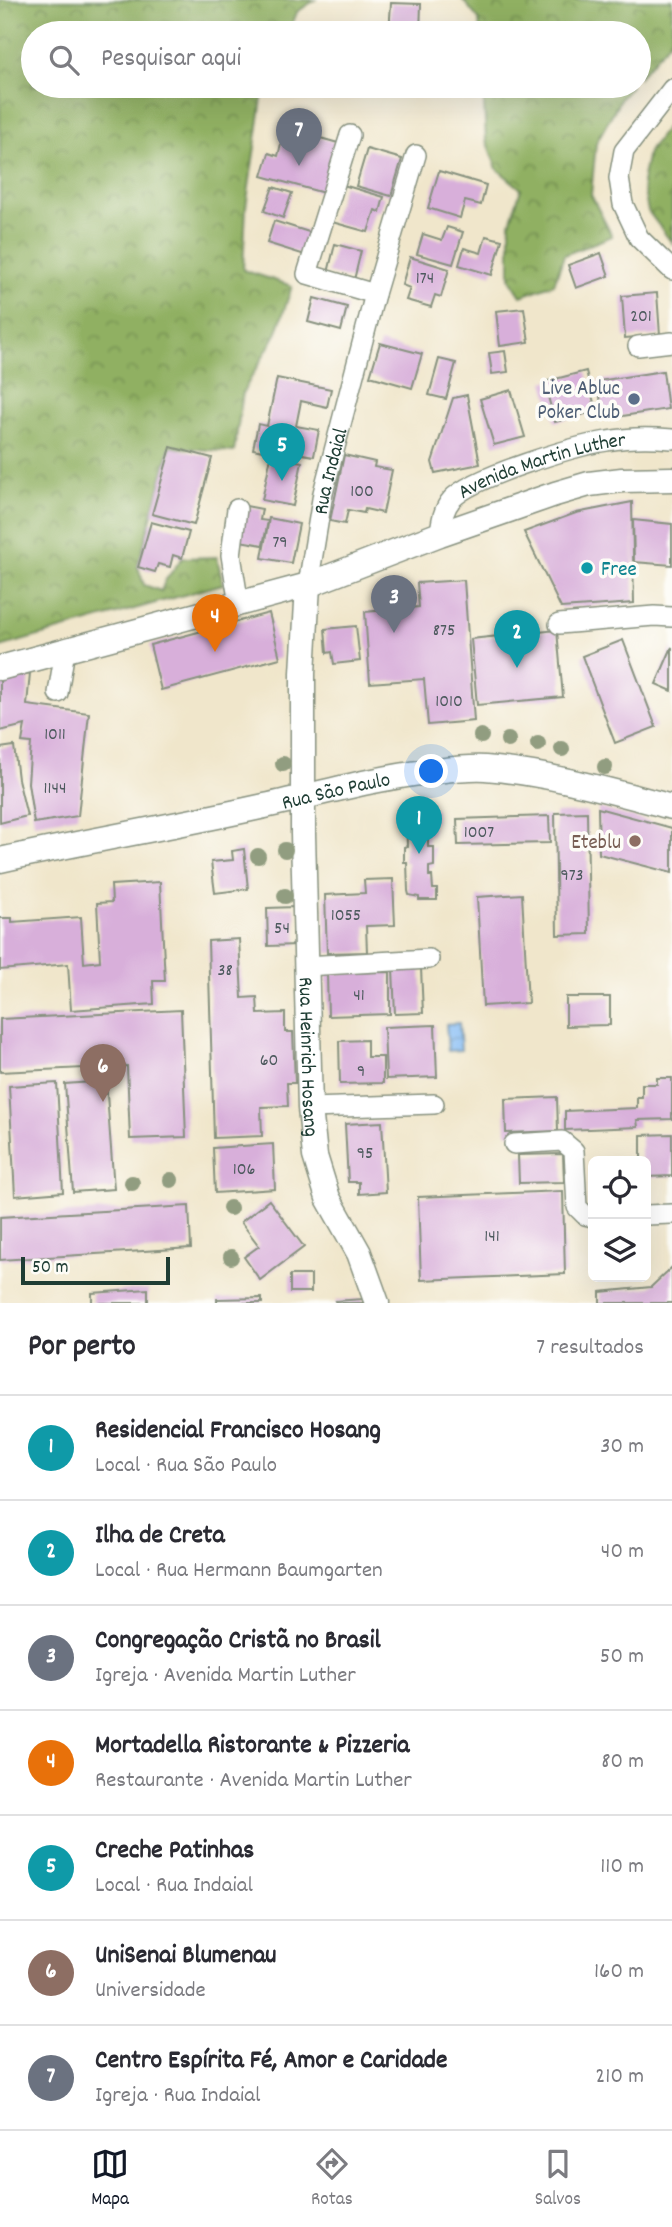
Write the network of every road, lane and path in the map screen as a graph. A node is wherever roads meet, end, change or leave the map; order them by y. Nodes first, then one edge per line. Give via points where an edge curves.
1 (672, 89) edge
2 (350, 135) dead end
3 (416, 155) dead end
4 (672, 270) edge
5 (375, 294) junction
6 (672, 342) edge
7 (638, 346) dead end
8 (672, 439) edge
9 (672, 479) edge
10 (237, 509) dead end
11 (440, 534) junction
12 (308, 585) junction
13 (239, 605) junction
14 (672, 617) edge
15 (559, 624) dead end
16 (65, 650) junction
17 (0, 668) edge
18 (58, 693) dead end
19 (303, 798) junction
20 (672, 807) edge
21 (0, 860) edge
22 (429, 959) dead end
23 (305, 966) junction
24 (434, 1104) dead end
25 (310, 1108) junction
26 (514, 1144) dead end
27 (672, 1213) edge
28 (651, 1215) edge
29 (588, 1216) edge
30 (377, 1303) edge

1 - 4 street via 624,151 619,178 623,204 639,238
2 - 5 street via 307,274
3 - 5 street, Rua Indaial
5 - 12 street, Rua Indaial via 323,493
6 - 7 street
8 - 11 street, Avenida Martin Luther via 607,441 535,460 477,482 451,500
9 - 11 main road, Avenida Martin Luther via 589,484
10 - 13 street via 231,555
11 - 12 main road, Avenida Martin Luther
12 - 13 main road, Avenida Martin Luther
12 - 19 main road, Rua Indaial
13 - 16 main road, Avenida Martin Luther
14 - 15 street
16 - 17 main road, Avenida Martin Luther
16 - 18 street
19 - 20 main road, Rua São Paulo via 388,777 483,768 537,775
19 - 21 main road, Rua São Paulo
19 - 23 main road, Rua Heinrich Hosang
22 - 23 street
23 - 25 main road, Rua Heinrich Hosang
24 - 25 street
25 - 30 main road, Rua Heinrich Hosang via 315,1156 328,1198 359,1253
26 - 29 street via 568,1145 574,1151 577,1207
27 - 28 street

